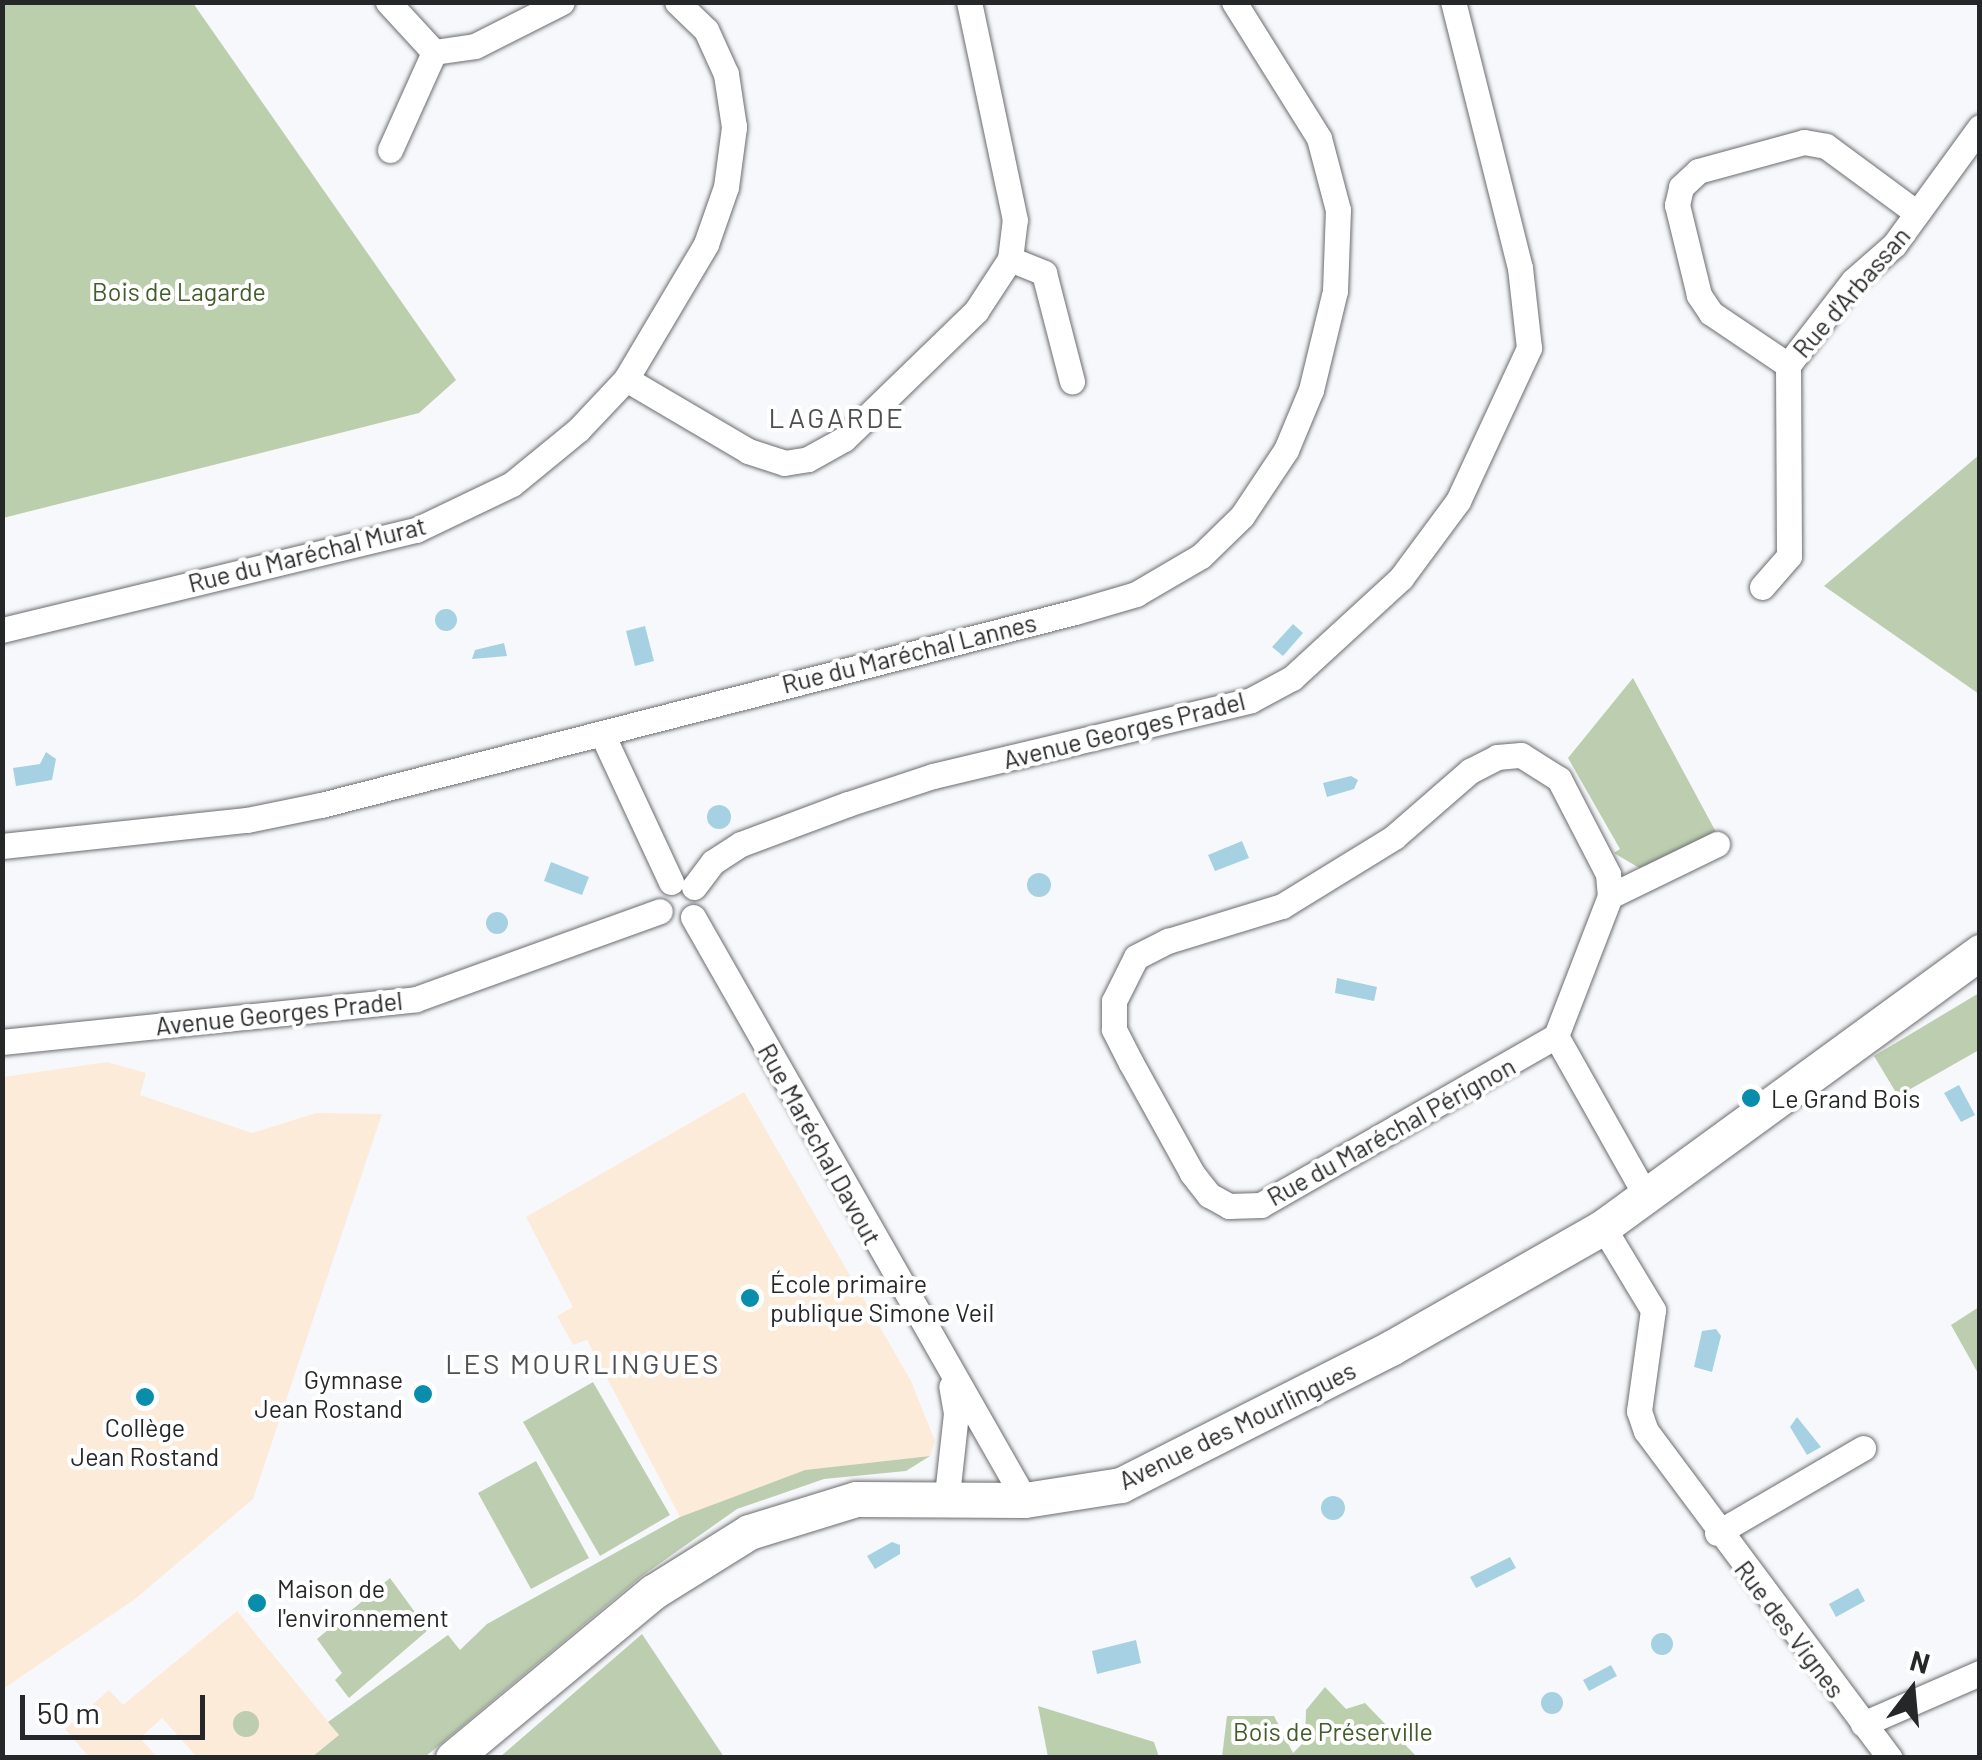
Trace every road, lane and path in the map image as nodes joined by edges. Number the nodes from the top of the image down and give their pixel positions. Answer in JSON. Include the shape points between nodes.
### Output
{"nodes":[{"id":1,"x":388,"y":2,"type":"edge"},
{"id":2,"x":562,"y":2,"type":"edge"},
{"id":3,"x":678,"y":2,"type":"edge"},
{"id":4,"x":969,"y":2,"type":"edge"},
{"id":5,"x":1234,"y":2,"type":"edge"},
{"id":6,"x":1453,"y":2,"type":"edge"},
{"id":7,"x":434,"y":52,"type":"junction"},
{"id":8,"x":1980,"y":127,"type":"edge"},
{"id":9,"x":390,"y":150,"type":"dead end"},
{"id":10,"x":1918,"y":213,"type":"junction"},
{"id":11,"x":1010,"y":260,"type":"junction"},
{"id":12,"x":1788,"y":365,"type":"junction"},
{"id":13,"x":626,"y":378,"type":"junction"},
{"id":14,"x":1072,"y":381,"type":"dead end"},
{"id":15,"x":1762,"y":587,"type":"dead end"},
{"id":16,"x":2,"y":630,"type":"edge"},
{"id":17,"x":603,"y":736,"type":"junction"},
{"id":18,"x":1717,"y":844,"type":"dead end"},
{"id":19,"x":2,"y":846,"type":"edge"},
{"id":20,"x":683,"y":884,"type":"junction"},
{"id":21,"x":1610,"y":896,"type":"junction"},
{"id":22,"x":660,"y":911,"type":"junction"},
{"id":23,"x":693,"y":918,"type":"junction"},
{"id":24,"x":1980,"y":952,"type":"edge"},
{"id":25,"x":1556,"y":1036,"type":"junction"},
{"id":26,"x":2,"y":1042,"type":"edge"},
{"id":27,"x":1646,"y":1196,"type":"junction"},
{"id":28,"x":1603,"y":1227,"type":"junction"},
{"id":29,"x":948,"y":1371,"type":"junction"},
{"id":30,"x":1863,"y":1448,"type":"dead end"},
{"id":31,"x":947,"y":1496,"type":"junction"},
{"id":32,"x":1025,"y":1500,"type":"junction"},
{"id":33,"x":1716,"y":1533,"type":"junction"},
{"id":34,"x":1980,"y":1673,"type":"edge"},
{"id":35,"x":1863,"y":1724,"type":"junction"},
{"id":36,"x":454,"y":1758,"type":"edge"},
{"id":37,"x":1890,"y":1758,"type":"edge"}],
"edges":[{"from":1,"to":7,"type":"street"},
{"from":2,"to":7,"type":"street","via":[[475,46]]},
{"from":3,"to":13,"type":"street","name":"Rue du Maréchal Murat","via":[[706,30],[726,74],[734,126],[726,187],[706,244]]},
{"from":4,"to":11,"type":"street","via":[[1012,200]]},
{"from":5,"to":17,"type":"street","name":"Rue du Maréchal Lannes","via":[[1320,138],[1338,210],[1335,291],[1311,390],[1277,466],[1242,516],[1201,556],[1136,594]]},
{"from":6,"to":20,"type":"street","name":"Avenue Georges Pradel","via":[[1520,268],[1529,348],[1458,501],[1401,578],[1292,678],[1250,700],[933,776],[741,844]]},
{"from":7,"to":9,"type":"street","via":[[413,111]]},
{"from":8,"to":10,"type":"street","name":"Rue d'Arbassan"},
{"from":10,"to":12,"type":"street","name":"Rue d'Arbassan"},
{"from":10,"to":12,"type":"street","via":[[1826,146],[1804,142],[1698,171],[1681,187],[1677,205],[1699,295],[1712,313]]},
{"from":11,"to":13,"type":"street","via":[[976,310],[844,439],[808,459],[784,463],[748,451]]},
{"from":11,"to":14,"type":"street","via":[[1044,273]]},
{"from":12,"to":15,"type":"street","name":"Rue d'Arbassan","via":[[1788,556]]},
{"from":13,"to":16,"type":"street","name":"Rue du Maréchal Murat","via":[[534,468],[451,516]]},
{"from":17,"to":19,"type":"street","name":"Rue du Maréchal Lannes","via":[[246,820]]},
{"from":17,"to":20,"type":"street"},
{"from":18,"to":21,"type":"street"},
{"from":20,"to":22,"type":"street","name":"Avenue Georges Pradel","via":[[661,891]]},
{"from":20,"to":23,"type":"street","via":[[700,900]]},
{"from":21,"to":25,"type":"street"},
{"from":21,"to":25,"type":"street","name":"Rue du Maréchal Pérignon","via":[[1600,853],[1558,779],[1521,755],[1496,757],[1336,877],[1282,906],[1168,940],[1136,958],[1114,1001],[1114,1029],[1130,1063],[1192,1172],[1208,1194],[1229,1206],[1261,1205]]},
{"from":22,"to":23,"type":"street","via":[[675,922]]},
{"from":22,"to":26,"type":"street","name":"Avenue Georges Pradel","via":[[416,999]]},
{"from":23,"to":29,"type":"street","name":"Rue Maréchal Davout"},
{"from":24,"to":27,"type":"street","name":"Avenue des Mourlingues"},
{"from":25,"to":27,"type":"street"},
{"from":27,"to":28,"type":"street","name":"Avenue des Mourlingues"},
{"from":28,"to":32,"type":"street","name":"Avenue des Mourlingues","via":[[1518,1281],[1155,1470],[1081,1494]]},
{"from":28,"to":33,"type":"street","name":"Rue des Vignes","via":[[1653,1310],[1639,1411],[1646,1431]]},
{"from":29,"to":31,"type":"street","name":"Rue Maréchal Davout","via":[[956,1414]]},
{"from":29,"to":32,"type":"street","name":"Rue Maréchal Davout"},
{"from":30,"to":33,"type":"street","name":"Rue des Vignes"},
{"from":31,"to":32,"type":"street","name":"Avenue des Mourlingues"},
{"from":31,"to":36,"type":"street","name":"Avenue des Mourlingues","via":[[825,1506],[723,1545],[653,1592]]},
{"from":33,"to":35,"type":"street","name":"Rue des Vignes"},
{"from":34,"to":35,"type":"street"},
{"from":35,"to":37,"type":"street","name":"Rue des Vignes"}]}
